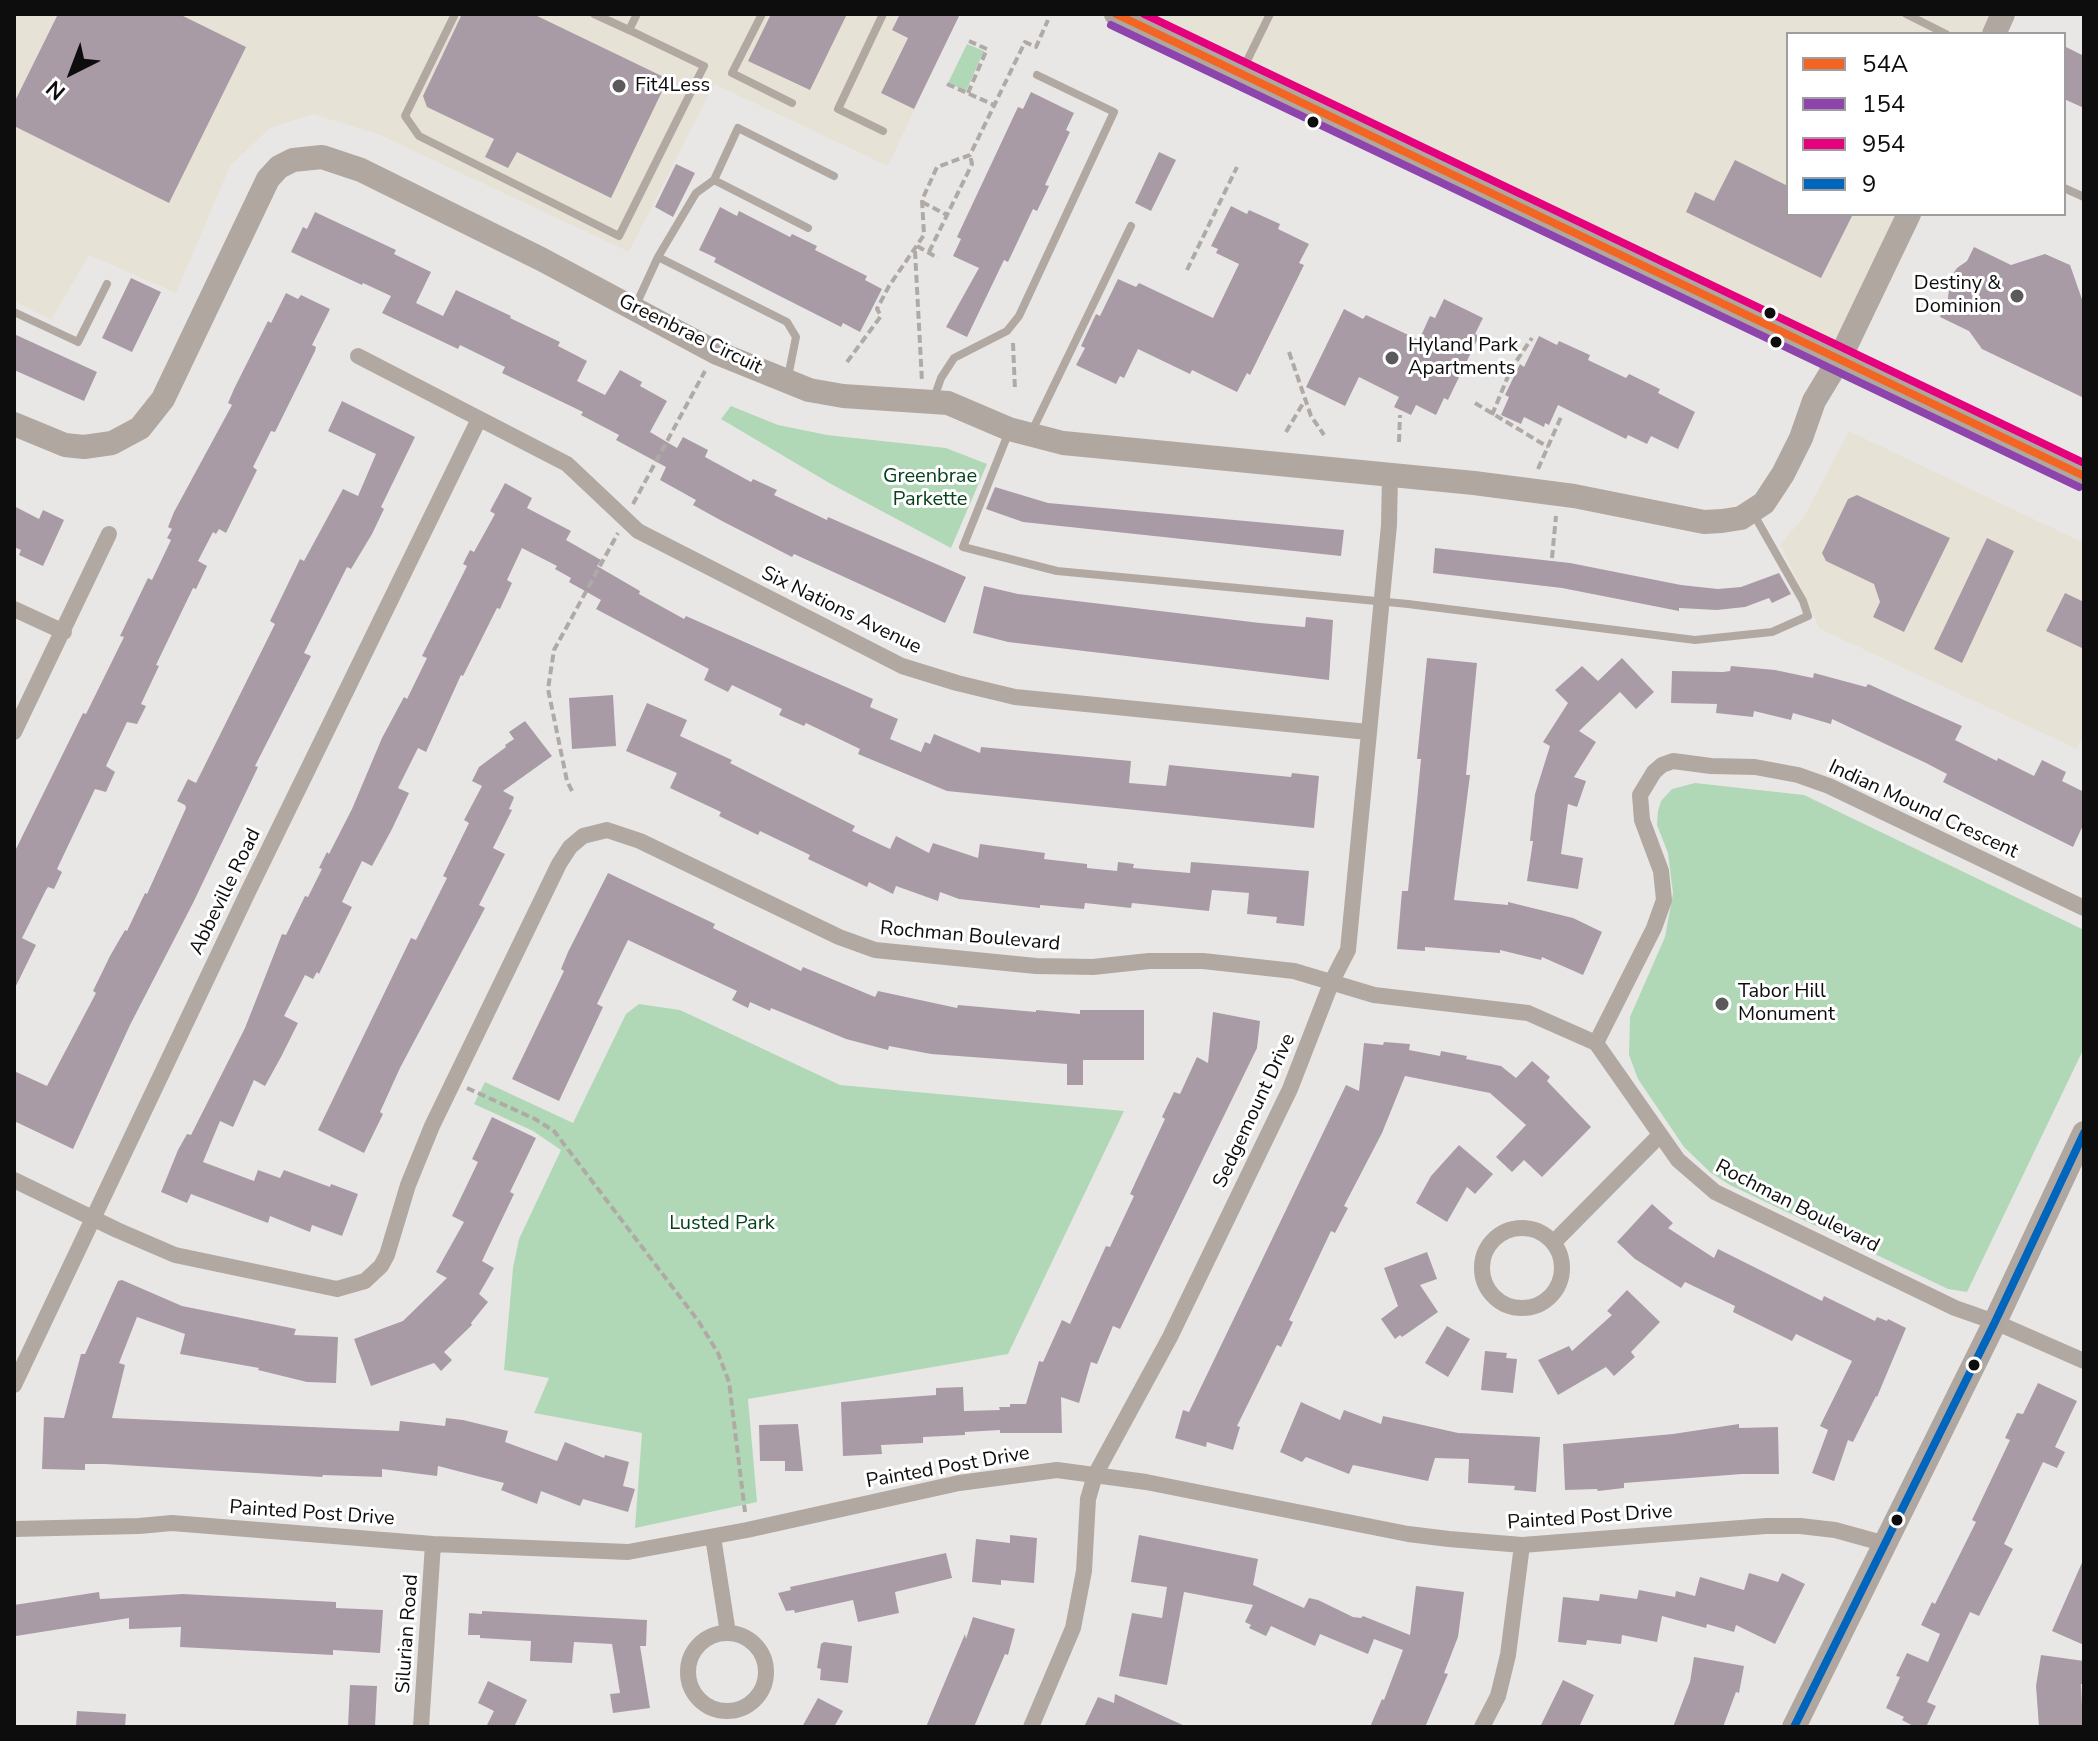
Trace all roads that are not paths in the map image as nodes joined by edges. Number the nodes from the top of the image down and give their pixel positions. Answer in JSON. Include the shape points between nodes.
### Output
{"nodes":[{"id":1,"x":455,"y":14,"type":"edge"},
{"id":2,"x":594,"y":14,"type":"edge"},
{"id":3,"x":637,"y":14,"type":"edge"},
{"id":4,"x":762,"y":14,"type":"edge"},
{"id":5,"x":883,"y":14,"type":"edge"},
{"id":6,"x":1116,"y":14,"type":"edge"},
{"id":7,"x":1270,"y":14,"type":"edge"},
{"id":8,"x":1906,"y":14,"type":"edge"},
{"id":9,"x":629,"y":30,"type":"junction"},
{"id":10,"x":1942,"y":32,"type":"edge"},
{"id":11,"x":1242,"y":72,"type":"junction"},
{"id":12,"x":1037,"y":75,"type":"dead end"},
{"id":13,"x":792,"y":103,"type":"dead end"},
{"id":14,"x":883,"y":131,"type":"dead end"},
{"id":15,"x":834,"y":176,"type":"dead end"},
{"id":16,"x":714,"y":180,"type":"junction"},
{"id":17,"x":1908,"y":216,"type":"edge"},
{"id":18,"x":1131,"y":226,"type":"dead end"},
{"id":19,"x":808,"y":228,"type":"dead end"},
{"id":20,"x":658,"y":257,"type":"junction"},
{"id":21,"x":107,"y":284,"type":"dead end"},
{"id":22,"x":635,"y":308,"type":"junction"},
{"id":23,"x":14,"y":312,"type":"edge"},
{"id":24,"x":358,"y":356,"type":"dead end"},
{"id":25,"x":1840,"y":358,"type":"junction"},
{"id":26,"x":787,"y":382,"type":"junction"},
{"id":27,"x":927,"y":400,"type":"junction"},
{"id":28,"x":479,"y":419,"type":"junction"},
{"id":29,"x":14,"y":424,"type":"edge"},
{"id":30,"x":1020,"y":432,"type":"junction"},
{"id":31,"x":1390,"y":476,"type":"junction"},
{"id":32,"x":2084,"y":476,"type":"edge"},
{"id":33,"x":1752,"y":512,"type":"junction"},
{"id":34,"x":109,"y":534,"type":"dead end"},
{"id":35,"x":1381,"y":603,"type":"junction"},
{"id":36,"x":14,"y":609,"type":"edge"},
{"id":37,"x":64,"y":632,"type":"junction"},
{"id":38,"x":14,"y":732,"type":"edge"},
{"id":39,"x":1368,"y":732,"type":"junction"},
{"id":40,"x":2084,"y":908,"type":"edge"},
{"id":41,"x":1332,"y":981,"type":"junction"},
{"id":42,"x":1596,"y":1043,"type":"junction"},
{"id":43,"x":2084,"y":1133,"type":"edge"},
{"id":44,"x":1659,"y":1136,"type":"junction"},
{"id":45,"x":14,"y":1180,"type":"edge"},
{"id":46,"x":93,"y":1219,"type":"junction"},
{"id":47,"x":1554,"y":1242,"type":"junction"},
{"id":48,"x":1995,"y":1322,"type":"junction"},
{"id":49,"x":2084,"y":1361,"type":"edge"},
{"id":50,"x":14,"y":1385,"type":"edge"},
{"id":51,"x":1095,"y":1475,"type":"junction"},
{"id":52,"x":14,"y":1529,"type":"edge"},
{"id":53,"x":713,"y":1537,"type":"junction"},
{"id":54,"x":433,"y":1544,"type":"junction"},
{"id":55,"x":1886,"y":1544,"type":"junction"},
{"id":56,"x":1522,"y":1545,"type":"junction"},
{"id":57,"x":728,"y":1633,"type":"junction"},
{"id":58,"x":421,"y":1727,"type":"edge"},
{"id":59,"x":1031,"y":1727,"type":"edge"},
{"id":60,"x":1482,"y":1727,"type":"edge"},
{"id":61,"x":1794,"y":1727,"type":"edge"}],
"edges":[{"from":1,"to":9,"type":"lane","via":[[405,116],[419,136],[619,236],[704,66]]},
{"from":2,"to":9,"type":"lane"},
{"from":3,"to":9,"type":"lane"},
{"from":4,"to":13,"type":"lane","via":[[732,73]]},
{"from":5,"to":14,"type":"lane","via":[[838,109]]},
{"from":6,"to":11,"type":"street"},
{"from":7,"to":11,"type":"lane"},
{"from":8,"to":10,"type":"lane"},
{"from":11,"to":25,"type":"street"},
{"from":12,"to":27,"type":"lane","via":[[1114,112],[1019,316],[1007,331],[954,358]]},
{"from":15,"to":16,"type":"lane","via":[[738,128]]},
{"from":16,"to":19,"type":"lane"},
{"from":16,"to":20,"type":"lane","via":[[696,193]]},
{"from":17,"to":25,"type":"street"},
{"from":18,"to":30,"type":"lane"},
{"from":20,"to":22,"type":"lane"},
{"from":20,"to":26,"type":"lane","via":[[787,322],[796,337]]},
{"from":21,"to":23,"type":"lane","via":[[78,342]]},
{"from":22,"to":26,"type":"street","name":"Greenbrae Circuit","via":[[715,352]]},
{"from":22,"to":29,"type":"street","name":"Greenbrae Circuit","via":[[361,170],[307,157],[279,167],[268,179],[163,399],[140,428],[112,443],[84,447],[65,445]]},
{"from":24,"to":28,"type":"street","name":"Six Nations Avenue"},
{"from":25,"to":32,"type":"street"},
{"from":25,"to":33,"type":"street","via":[[1814,401],[1783,474]]},
{"from":26,"to":27,"type":"street","name":"Greenbrae Circuit","via":[[838,395]]},
{"from":27,"to":30,"type":"street","name":"Greenbrae Circuit","via":[[966,409]]},
{"from":28,"to":39,"type":"street","name":"Six Nations Avenue","via":[[567,464],[638,531],[902,666],[994,693],[1042,700]]},
{"from":28,"to":46,"type":"street","name":"Abbeville Road"},
{"from":30,"to":31,"type":"street","name":"Greenbrae Circuit","via":[[1063,443]]},
{"from":30,"to":35,"type":"lane","via":[[963,547],[1057,571]]},
{"from":31,"to":33,"type":"street","name":"Greenbrae Circuit","via":[[1558,494],[1704,522]]},
{"from":31,"to":35,"type":"street","name":"Sedgemount Drive"},
{"from":33,"to":35,"type":"lane","via":[[1808,616],[1772,632],[1695,640]]},
{"from":34,"to":37,"type":"street"},
{"from":35,"to":39,"type":"street","name":"Sedgemount Drive"},
{"from":36,"to":37,"type":"street"},
{"from":37,"to":38,"type":"street"},
{"from":39,"to":41,"type":"street","name":"Sedgemount Drive","via":[[1348,950]]},
{"from":40,"to":42,"type":"street","name":"Indian Mound Crescent","via":[[1829,786],[1755,767],[1673,761],[1654,772],[1640,795],[1664,900]]},
{"from":41,"to":42,"type":"street","name":"Rochman Boulevard","via":[[1374,995],[1525,1012]]},
{"from":41,"to":46,"type":"street","name":"Rochman Boulevard","via":[[1294,971],[1203,961],[1036,966],[875,950],[631,837],[598,831],[576,841],[559,864],[453,1082],[408,1185],[381,1266],[365,1281],[337,1289],[194,1261]]},
{"from":41,"to":51,"type":"street","name":"Sedgemount Drive","via":[[1283,1103],[1170,1337]]},
{"from":42,"to":44,"type":"street","name":"Rochman Boulevard"},
{"from":43,"to":48,"type":"street"},
{"from":44,"to":47,"type":"street"},
{"from":44,"to":48,"type":"street","name":"Rochman Boulevard","via":[[1715,1192],[1955,1308]]},
{"from":45,"to":46,"type":"street","name":"Rochman Boulevard"},
{"from":46,"to":50,"type":"street","name":"Abbeville Road"},
{"from":47,"to":47,"type":"street","via":[[1538,1230],[1518,1227],[1500,1233],[1486,1247],[1480,1266],[1485,1286],[1497,1301],[1515,1309],[1535,1307],[1551,1296],[1561,1279],[1562,1260]]},
{"from":48,"to":49,"type":"street","name":"Rochman Boulevard"},
{"from":48,"to":55,"type":"street"},
{"from":51,"to":53,"type":"street","name":"Painted Post Drive","via":[[1057,1470],[1006,1475]]},
{"from":51,"to":56,"type":"street","name":"Painted Post Drive","via":[[1408,1534]]},
{"from":51,"to":59,"type":"street","name":"Sedgemount Drive","via":[[1073,1628]]},
{"from":52,"to":54,"type":"street","name":"Painted Post Drive","via":[[172,1523]]},
{"from":53,"to":54,"type":"street","name":"Painted Post Drive","via":[[628,1552]]},
{"from":53,"to":57,"type":"street"},
{"from":54,"to":58,"type":"street","name":"Silurian Road"},
{"from":55,"to":56,"type":"street","name":"Painted Post Drive","via":[[1835,1530],[1766,1526]]},
{"from":55,"to":61,"type":"street"},
{"from":56,"to":60,"type":"street","via":[[1508,1655],[1498,1696]]},
{"from":57,"to":57,"type":"street","via":[[712,1635],[696,1647],[687,1670],[692,1691],[709,1707],[732,1711],[748,1706],[761,1693],[767,1669],[760,1649]]}]}
